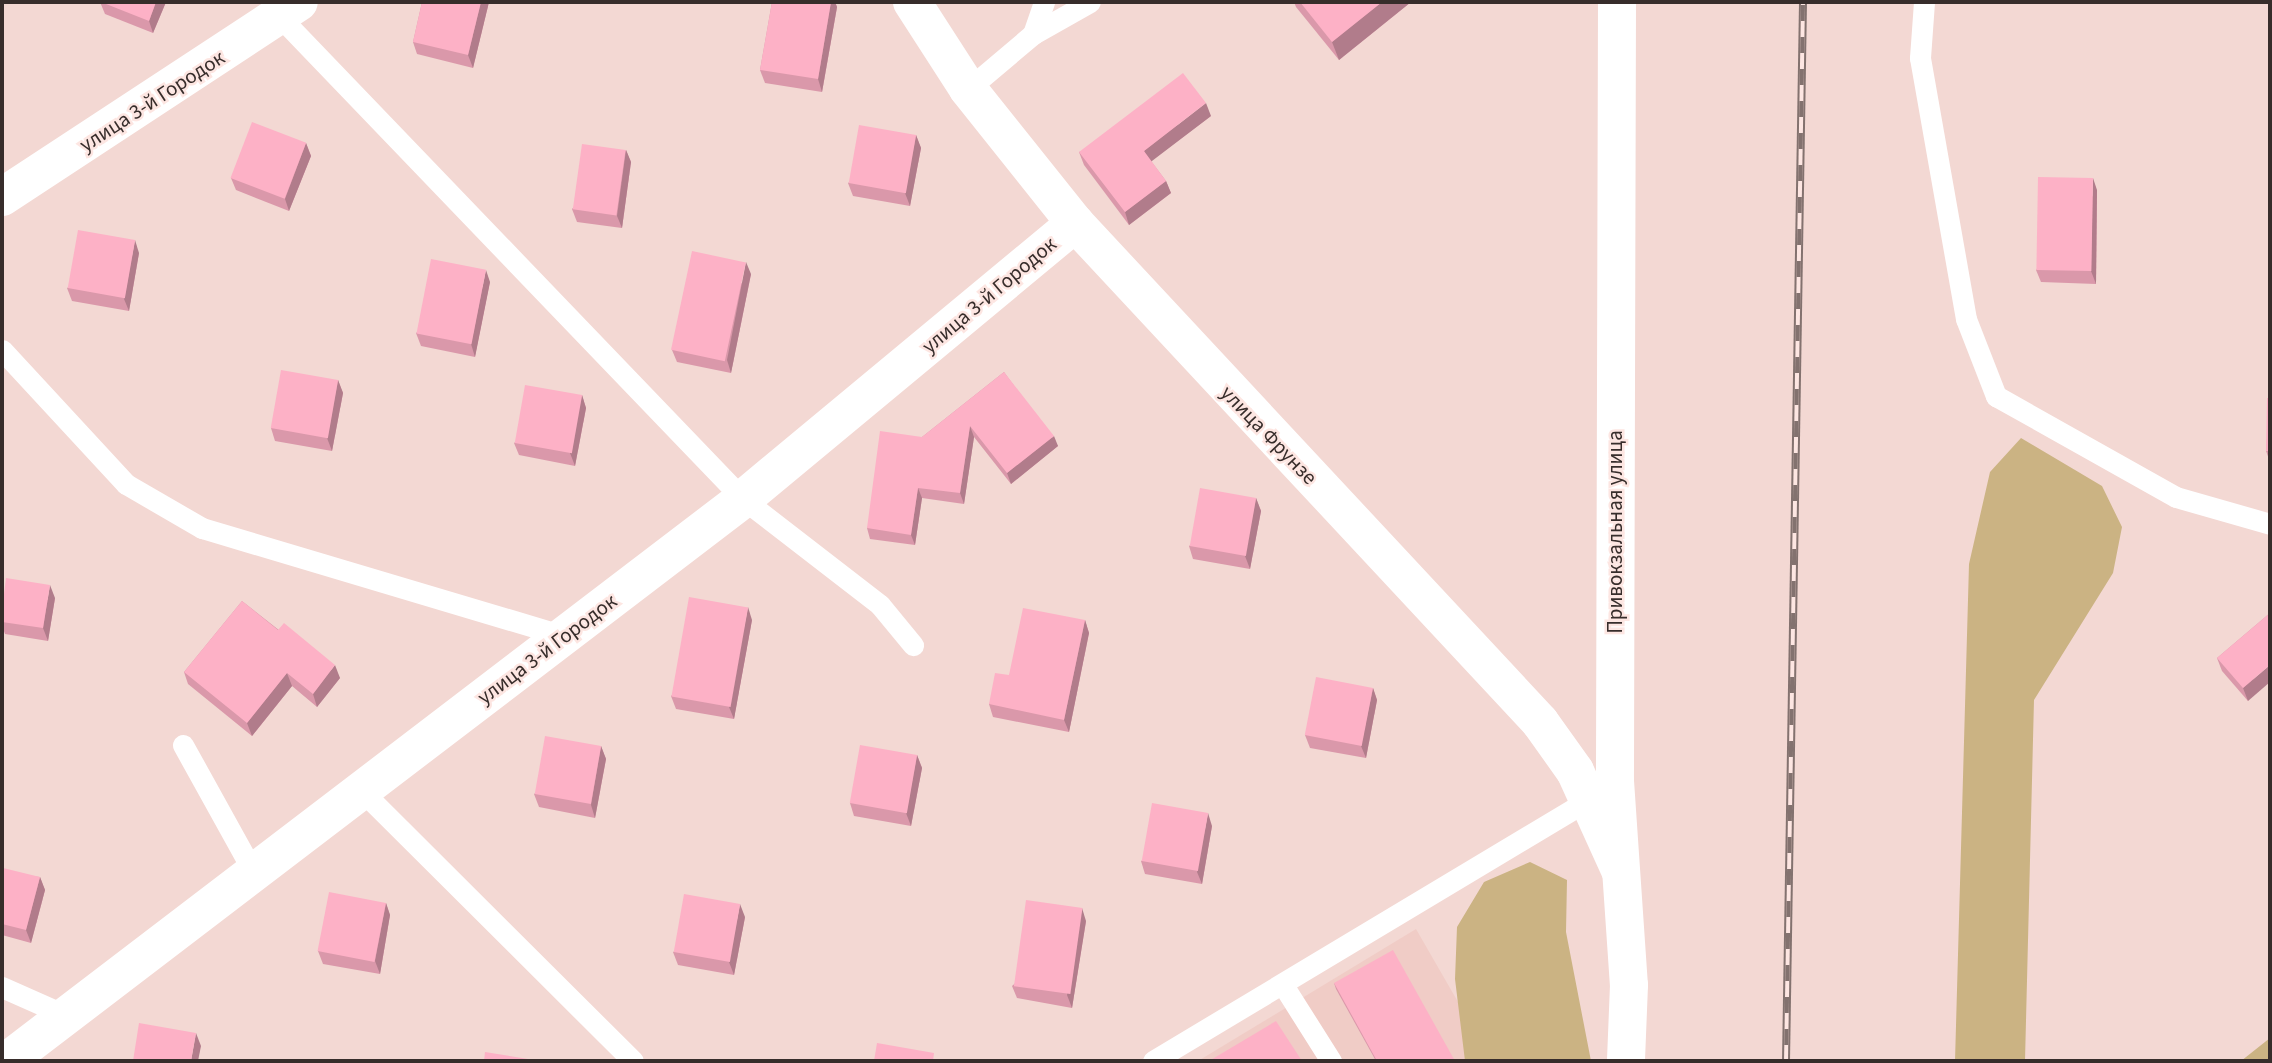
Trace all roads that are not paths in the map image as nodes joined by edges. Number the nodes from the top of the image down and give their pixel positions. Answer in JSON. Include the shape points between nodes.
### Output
{"nodes":[{"id":1,"x":912,"y":2,"type":"edge"},
{"id":2,"x":1044,"y":2,"type":"edge"},
{"id":3,"x":1090,"y":2,"type":"edge"},
{"id":4,"x":1617,"y":2,"type":"edge"},
{"id":5,"x":1924,"y":2,"type":"edge"},
{"id":6,"x":290,"y":10,"type":"edge"},
{"id":7,"x":1033,"y":34,"type":"junction"},
{"id":8,"x":968,"y":89,"type":"junction"},
{"id":9,"x":2,"y":197,"type":"edge"},
{"id":10,"x":1075,"y":223,"type":"junction"},
{"id":11,"x":2,"y":350,"type":"edge"},
{"id":12,"x":743,"y":499,"type":"junction"},
{"id":13,"x":2270,"y":524,"type":"edge"},
{"id":14,"x":565,"y":636,"type":"junction"},
{"id":15,"x":913,"y":645,"type":"dead end"},
{"id":16,"x":183,"y":745,"type":"dead end"},
{"id":17,"x":361,"y":790,"type":"junction"},
{"id":18,"x":1601,"y":790,"type":"junction"},
{"id":19,"x":254,"y":873,"type":"junction"},
{"id":20,"x":1283,"y":985,"type":"junction"},
{"id":21,"x":2,"y":987,"type":"edge"},
{"id":22,"x":67,"y":1016,"type":"junction"},
{"id":23,"x":7,"y":1061,"type":"edge"},
{"id":24,"x":633,"y":1061,"type":"edge"},
{"id":25,"x":1153,"y":1061,"type":"edge"},
{"id":26,"x":1331,"y":1061,"type":"edge"},
{"id":27,"x":1626,"y":1061,"type":"edge"}],
"edges":[{"from":1,"to":8,"type":"street","name":"улица Фрунзе"},
{"from":2,"to":7,"type":"lane"},
{"from":3,"to":7,"type":"lane"},
{"from":4,"to":18,"type":"street","name":"Привокзальная улица"},
{"from":5,"to":13,"type":"lane","via":[[1920,58],[1966,319],[1996,396],[2176,497]]},
{"from":6,"to":9,"type":"street","name":"улица 3-й Городок"},
{"from":6,"to":12,"type":"lane"},
{"from":7,"to":8,"type":"lane"},
{"from":8,"to":10,"type":"street","name":"улица Фрунзе"},
{"from":10,"to":12,"type":"street","name":"улица 3-й Городок"},
{"from":10,"to":18,"type":"street","name":"улица Фрунзе","via":[[1168,329],[1502,676],[1575,771]]},
{"from":11,"to":14,"type":"lane","via":[[126,484],[202,528]]},
{"from":12,"to":14,"type":"street","name":"улица 3-й Городок"},
{"from":12,"to":15,"type":"lane","via":[[880,605]]},
{"from":14,"to":17,"type":"street","name":"улица 3-й Городок"},
{"from":16,"to":19,"type":"lane"},
{"from":17,"to":19,"type":"street","name":"улица 3-й Городок"},
{"from":17,"to":24,"type":"lane"},
{"from":18,"to":20,"type":"lane"},
{"from":18,"to":27,"type":"street","name":"Привокзальная улица","via":[[1620,870],[1629,985]]},
{"from":19,"to":22,"type":"street","name":"улица 3-й Городок"},
{"from":20,"to":25,"type":"lane"},
{"from":20,"to":26,"type":"lane"},
{"from":21,"to":22,"type":"lane"},
{"from":22,"to":23,"type":"street","name":"улица 3-й Городок"}]}
